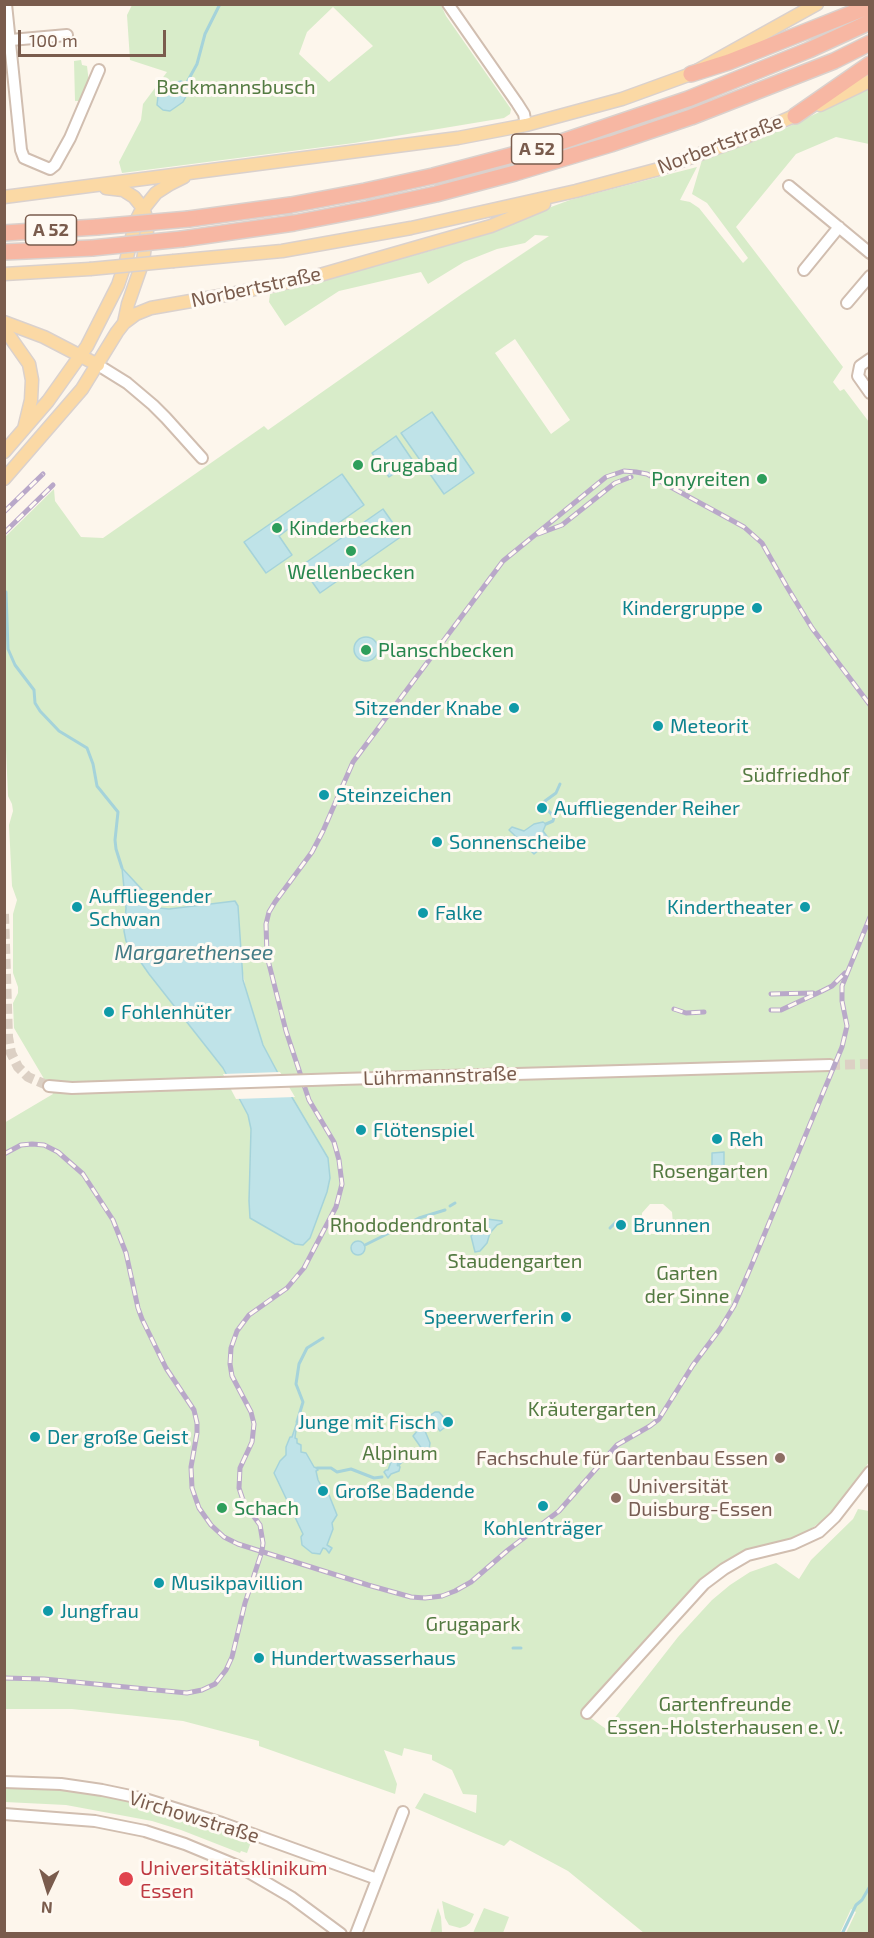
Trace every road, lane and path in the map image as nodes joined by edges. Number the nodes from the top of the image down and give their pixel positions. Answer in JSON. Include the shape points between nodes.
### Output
{"nodes":[{"id":1,"x":6,"y":4,"type":"edge"},
{"id":2,"x":448,"y":4,"type":"edge"},
{"id":3,"x":817,"y":4,"type":"edge"},
{"id":4,"x":870,"y":6,"type":"edge"},
{"id":5,"x":870,"y":22,"type":"edge"},
{"id":6,"x":67,"y":35,"type":"dead end"},
{"id":7,"x":11,"y":40,"type":"junction"},
{"id":8,"x":870,"y":43,"type":"edge"},
{"id":9,"x":870,"y":63,"type":"edge"},
{"id":10,"x":99,"y":70,"type":"dead end"},
{"id":11,"x":691,"y":74,"type":"junction"},
{"id":12,"x":870,"y":81,"type":"edge"},
{"id":13,"x":795,"y":116,"type":"junction"},
{"id":14,"x":526,"y":125,"type":"junction"},
{"id":15,"x":200,"y":172,"type":"junction"},
{"id":16,"x":94,"y":186,"type":"junction"},
{"id":17,"x":789,"y":186,"type":"dead end"},
{"id":18,"x":576,"y":191,"type":"junction"},
{"id":19,"x":4,"y":197,"type":"edge"},
{"id":20,"x":144,"y":208,"type":"junction"},
{"id":21,"x":839,"y":227,"type":"junction"},
{"id":22,"x":4,"y":233,"type":"edge"},
{"id":23,"x":4,"y":252,"type":"edge"},
{"id":24,"x":870,"y":253,"type":"edge"},
{"id":25,"x":804,"y":270,"type":"dead end"},
{"id":26,"x":4,"y":274,"type":"edge"},
{"id":27,"x":870,"y":276,"type":"edge"},
{"id":28,"x":848,"y":303,"type":"dead end"},
{"id":29,"x":4,"y":322,"type":"edge"},
{"id":30,"x":124,"y":323,"type":"junction"},
{"id":31,"x":4,"y":333,"type":"edge"},
{"id":32,"x":80,"y":356,"type":"junction"},
{"id":33,"x":870,"y":359,"type":"edge"},
{"id":34,"x":98,"y":365,"type":"junction"},
{"id":35,"x":870,"y":393,"type":"edge"},
{"id":36,"x":24,"y":430,"type":"junction"},
{"id":37,"x":4,"y":452,"type":"edge"},
{"id":38,"x":202,"y":458,"type":"dead end"},
{"id":39,"x":4,"y":478,"type":"edge"},
{"id":40,"x":830,"y":1065,"type":"tunnel mouth"},
{"id":41,"x":49,"y":1086,"type":"tunnel mouth"},
{"id":42,"x":870,"y":1472,"type":"edge"},
{"id":43,"x":587,"y":1713,"type":"dead end"},
{"id":44,"x":4,"y":1782,"type":"edge"},
{"id":45,"x":403,"y":1812,"type":"dead end"},
{"id":46,"x":4,"y":1814,"type":"edge"},
{"id":47,"x":377,"y":1879,"type":"junction"},
{"id":48,"x":341,"y":1934,"type":"edge"},
{"id":49,"x":356,"y":1934,"type":"edge"}],
"edges":[{"from":1,"to":7,"type":"street"},
{"from":2,"to":14,"type":"street","via":[[517,103]]},
{"from":3,"to":11,"type":"main road"},
{"from":4,"to":11,"type":"highway"},
{"from":5,"to":22,"type":"highway","number":"A 52","bridge":true,"via":[[688,99],[549,146],[433,176],[281,206],[189,219]]},
{"from":6,"to":7,"type":"street"},
{"from":7,"to":10,"type":"street","via":[[21,150],[24,158],[50,169],[64,153]]},
{"from":8,"to":23,"type":"highway","number":"A 52","bridge":true,"via":[[691,117],[436,194],[294,223],[182,239]]},
{"from":9,"to":13,"type":"highway"},
{"from":11,"to":14,"type":"main road","via":[[613,102]]},
{"from":12,"to":13,"type":"main road","name":"Norbertstraße"},
{"from":13,"to":18,"type":"main road","name":"Norbertstraße","via":[[659,169]]},
{"from":14,"to":15,"type":"main road","via":[[458,138]]},
{"from":15,"to":16,"type":"main road"},
{"from":15,"to":20,"type":"main road","via":[[170,184]]},
{"from":16,"to":19,"type":"main road"},
{"from":16,"to":20,"type":"main road","via":[[123,190]]},
{"from":17,"to":21,"type":"street"},
{"from":18,"to":26,"type":"main road","name":"Norbertstraße","bridge":true,"via":[[399,231],[282,251]]},
{"from":18,"to":30,"type":"main road","name":"Norbertstraße","via":[[491,226],[313,277],[152,308]]},
{"from":20,"to":30,"type":"main road","via":[[148,223],[145,251]]},
{"from":20,"to":32,"type":"main road","via":[[135,221],[118,285]]},
{"from":21,"to":24,"type":"street"},
{"from":21,"to":25,"type":"street"},
{"from":27,"to":28,"type":"street"},
{"from":29,"to":32,"type":"main road"},
{"from":30,"to":34,"type":"main road","name":"Norbertstraße"},
{"from":31,"to":36,"type":"main road","via":[[29,364],[31,400]]},
{"from":32,"to":34,"type":"main road"},
{"from":32,"to":36,"type":"main road"},
{"from":33,"to":35,"type":"street","via":[[860,366],[858,376]]},
{"from":34,"to":38,"type":"street","via":[[153,405]]},
{"from":34,"to":39,"type":"main road","name":"Norbertstraße"},
{"from":36,"to":37,"type":"main road"},
{"from":40,"to":41,"type":"street","name":"Lührmannstraße","bridge":true},
{"from":42,"to":43,"type":"street","via":[[819,1532],[793,1544],[748,1555],[704,1584]]},
{"from":44,"to":47,"type":"street","name":"Virchowstraße","via":[[61,1784],[145,1799]]},
{"from":45,"to":47,"type":"street"},
{"from":46,"to":48,"type":"street","name":"Virchowstraße","via":[[95,1821],[185,1844],[267,1882]]},
{"from":47,"to":49,"type":"street"}]}
